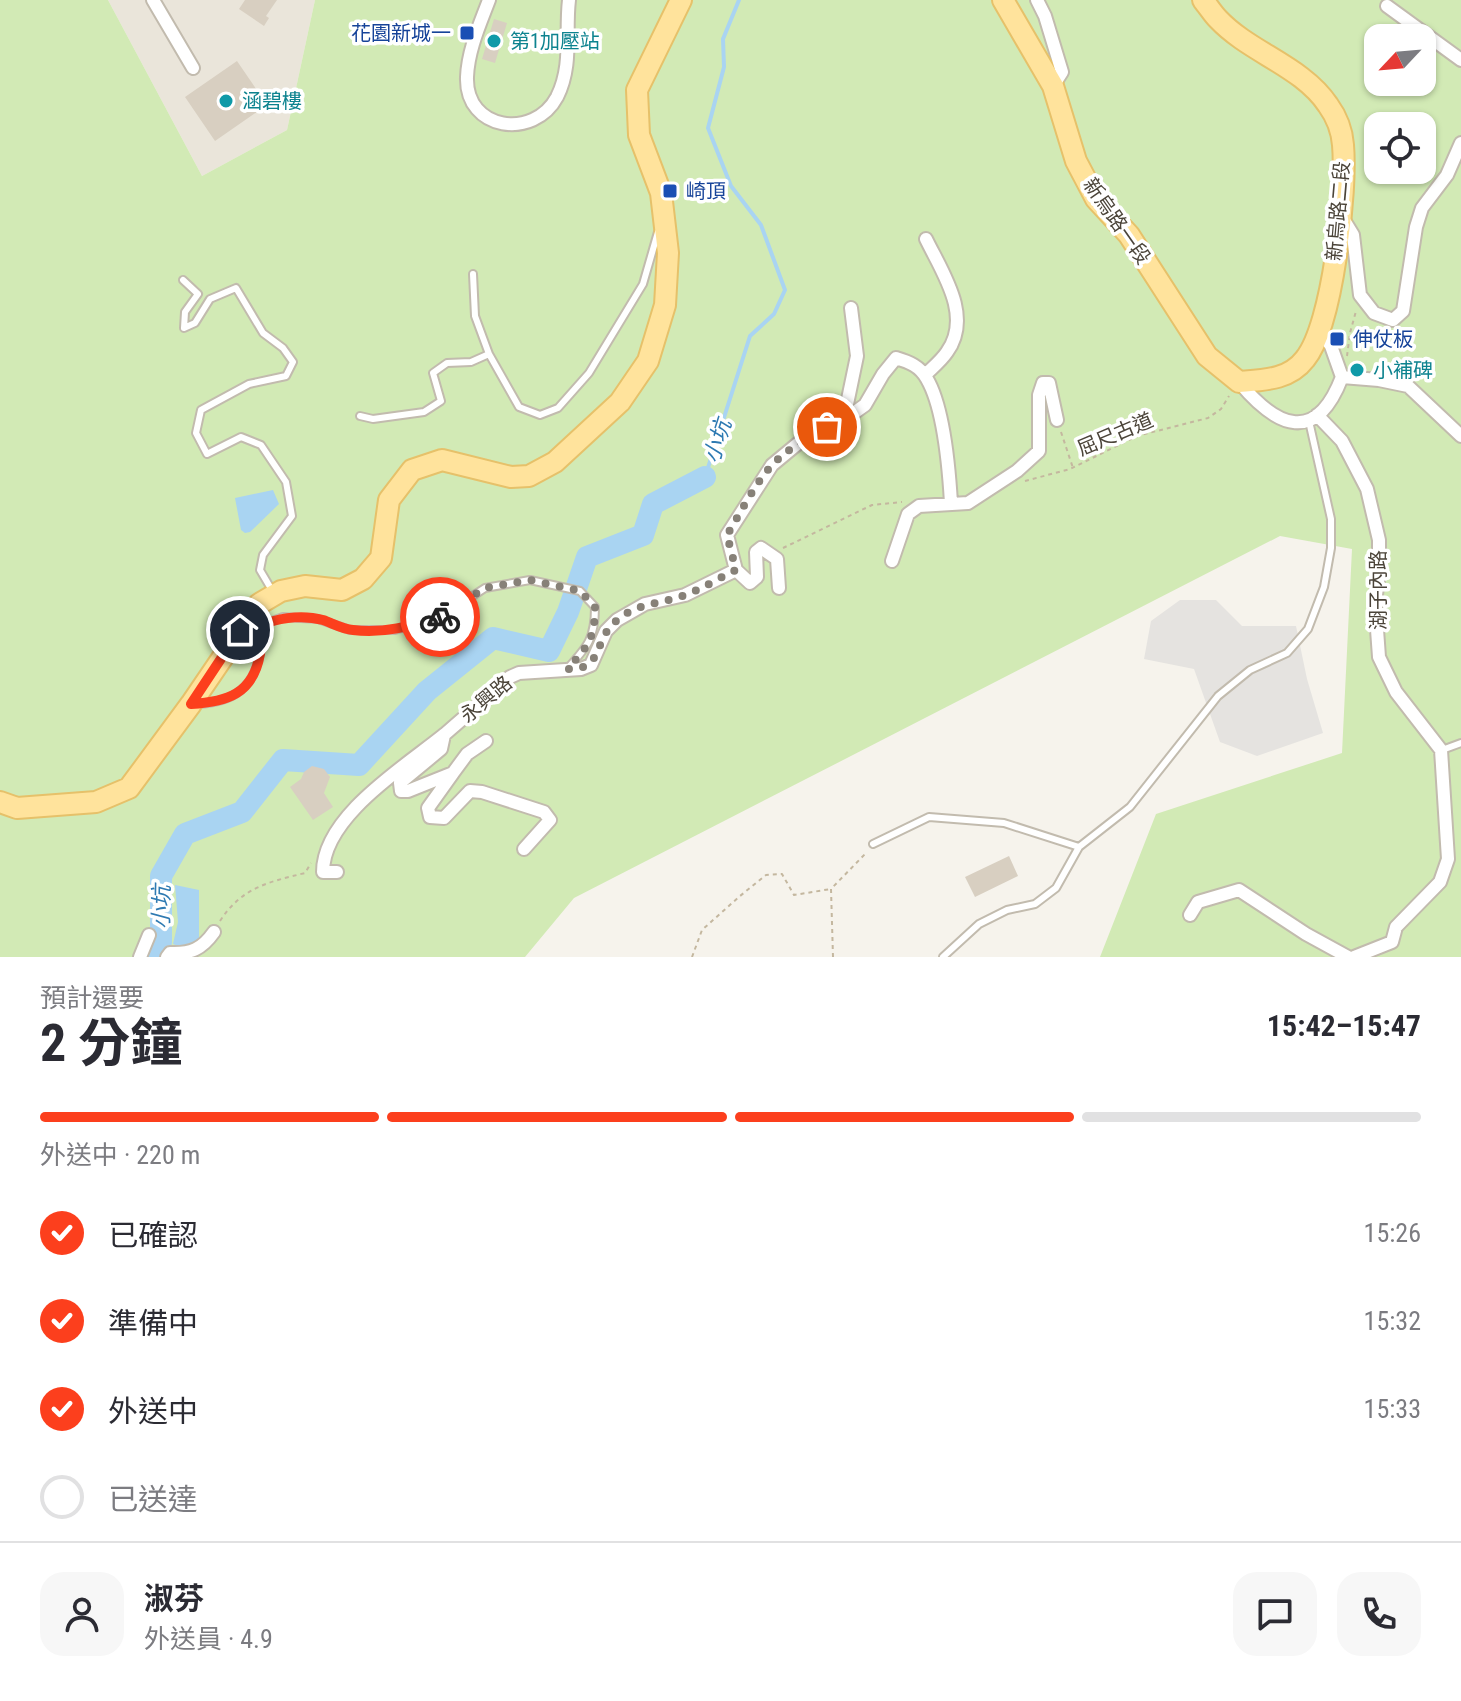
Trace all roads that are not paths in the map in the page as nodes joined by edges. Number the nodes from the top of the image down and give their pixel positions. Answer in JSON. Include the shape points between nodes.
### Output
{"nodes":[{"id":1,"x":153,"y":0,"type":"edge"},
{"id":2,"x":489,"y":0,"type":"edge"},
{"id":3,"x":569,"y":0,"type":"edge"},
{"id":4,"x":681,"y":0,"type":"edge"},
{"id":5,"x":1003,"y":0,"type":"edge"},
{"id":6,"x":1037,"y":0,"type":"edge"},
{"id":7,"x":1203,"y":0,"type":"edge"},
{"id":8,"x":1387,"y":6,"type":"dead end"},
{"id":9,"x":1461,"y":60,"type":"edge"},
{"id":10,"x":193,"y":68,"type":"dead end"},
{"id":11,"x":1053,"y":86,"type":"junction"},
{"id":12,"x":1461,"y":143,"type":"edge"},
{"id":13,"x":1340,"y":214,"type":"junction"},
{"id":14,"x":664,"y":218,"type":"junction"},
{"id":15,"x":926,"y":239,"type":"dead end"},
{"id":16,"x":473,"y":274,"type":"dead end"},
{"id":17,"x":183,"y":280,"type":"dead end"},
{"id":18,"x":851,"y":308,"type":"dead end"},
{"id":19,"x":1320,"y":331,"type":"junction"},
{"id":20,"x":489,"y":354,"type":"junction"},
{"id":21,"x":925,"y":375,"type":"junction"},
{"id":22,"x":1342,"y":377,"type":"junction"},
{"id":23,"x":1239,"y":382,"type":"junction"},
{"id":24,"x":360,"y":416,"type":"dead end"},
{"id":25,"x":1313,"y":418,"type":"junction"},
{"id":26,"x":1057,"y":420,"type":"road end"},
{"id":27,"x":827,"y":427,"type":"junction"},
{"id":28,"x":1461,"y":436,"type":"edge"},
{"id":29,"x":951,"y":503,"type":"junction"},
{"id":30,"x":892,"y":561,"type":"dead end"},
{"id":31,"x":736,"y":570,"type":"junction"},
{"id":32,"x":779,"y":588,"type":"dead end"},
{"id":33,"x":275,"y":595,"type":"junction"},
{"id":34,"x":567,"y":669,"type":"junction"},
{"id":35,"x":191,"y":704,"type":"junction"},
{"id":36,"x":444,"y":735,"type":"junction"},
{"id":37,"x":486,"y":741,"type":"dead end"},
{"id":38,"x":1461,"y":743,"type":"edge"},
{"id":39,"x":1441,"y":750,"type":"junction"},
{"id":40,"x":453,"y":773,"type":"junction"},
{"id":41,"x":0,"y":802,"type":"edge"},
{"id":42,"x":873,"y":844,"type":"road end"},
{"id":43,"x":1079,"y":847,"type":"junction"},
{"id":44,"x":524,"y":849,"type":"dead end"},
{"id":45,"x":337,"y":872,"type":"dead end"},
{"id":46,"x":1190,"y":915,"type":"dead end"},
{"id":47,"x":214,"y":932,"type":"road end"},
{"id":48,"x":149,"y":935,"type":"dead end"},
{"id":49,"x":140,"y":957,"type":"edge"},
{"id":50,"x":167,"y":957,"type":"edge"},
{"id":51,"x":943,"y":957,"type":"edge"},
{"id":52,"x":1351,"y":957,"type":"edge"}],
"edges":[{"from":1,"to":10,"type":"street"},
{"from":2,"to":3,"type":"street","via":[[467,78],[473,104],[494,123],[519,124],[541,115],[556,99],[567,68]]},
{"from":4,"to":14,"type":"main road","via":[[637,90],[639,135],[661,193]]},
{"from":5,"to":11,"type":"main road","name":"新烏路一段"},
{"from":6,"to":11,"type":"street","via":[[1062,72]]},
{"from":7,"to":13,"type":"main road","name":"新烏路二段","via":[[1219,21],[1316,88],[1330,108],[1343,144]]},
{"from":8,"to":9,"type":"street"},
{"from":11,"to":23,"type":"main road","name":"新烏路一段","via":[[1076,161],[1096,199],[1129,235],[1207,356]]},
{"from":12,"to":13,"type":"street","via":[[1447,175],[1422,208],[1403,311],[1393,320],[1374,313],[1360,295],[1353,235]]},
{"from":13,"to":19,"type":"main road","name":"新烏路二段"},
{"from":14,"to":20,"type":"lane","via":[[643,284],[589,373],[558,408],[540,415],[519,407]]},
{"from":14,"to":33,"type":"main road","via":[[665,305],[648,361],[620,402],[555,462],[529,476],[511,477],[442,460],[412,470],[389,500],[381,558],[363,579],[342,590],[305,586]]},
{"from":15,"to":21,"type":"street","via":[[956,299],[957,325],[949,351]]},
{"from":16,"to":20,"type":"lane","via":[[475,316]]},
{"from":17,"to":33,"type":"lane","via":[[198,294],[185,312],[184,328],[195,323],[210,299],[236,288],[263,333],[293,362],[286,376],[249,384],[201,410],[196,433],[207,454],[241,437],[261,445],[286,482],[292,516],[263,555],[260,570]]},
{"from":18,"to":27,"type":"street","via":[[857,356],[847,404]]},
{"from":19,"to":22,"type":"street"},
{"from":19,"to":23,"type":"main road","name":"新烏路二段","via":[[1305,359],[1287,375]]},
{"from":20,"to":24,"type":"lane","via":[[471,362],[447,363],[433,373],[441,401],[424,412]]},
{"from":21,"to":27,"type":"street","via":[[896,358],[865,405]]},
{"from":21,"to":29,"type":"street","via":[[941,424]]},
{"from":22,"to":25,"type":"street","via":[[1335,396]]},
{"from":22,"to":28,"type":"street","via":[[1408,386]]},
{"from":23,"to":25,"type":"street","via":[[1255,402],[1286,422]]},
{"from":25,"to":39,"type":"street","name":"湖子內路","via":[[1342,441],[1367,489],[1379,540],[1379,657],[1396,692]]},
{"from":25,"to":43,"type":"lane","via":[[1331,548],[1308,629],[1287,653],[1250,670],[1218,696],[1130,807]]},
{"from":26,"to":29,"type":"street","via":[[1049,383],[1043,383],[1039,451],[988,492],[968,503]]},
{"from":27,"to":31,"type":"street","via":[[772,465],[742,510],[727,535]]},
{"from":29,"to":30,"type":"street","via":[[919,506],[908,514]]},
{"from":31,"to":32,"type":"street","via":[[750,583],[757,577],[756,552],[761,548],[777,559]]},
{"from":31,"to":34,"type":"street","name":"永興路","via":[[617,620],[606,631],[591,665]]},
{"from":33,"to":35,"type":"main road","via":[[259,604]]},
{"from":34,"to":35,"type":"lane","via":[[589,646],[595,607],[580,591],[530,580],[485,588],[440,617],[395,630],[350,630],[318,619],[283,617],[267,623],[260,637],[251,681],[234,697]]},
{"from":34,"to":36,"type":"street","name":"永興路","via":[[510,677]]},
{"from":35,"to":41,"type":"main road","via":[[129,788],[96,802],[17,808]]},
{"from":36,"to":40,"type":"street","via":[[441,749],[400,783],[401,791]]},
{"from":36,"to":45,"type":"street","name":"永興路","via":[[372,789],[330,840],[323,872]]},
{"from":37,"to":40,"type":"street"},
{"from":38,"to":39,"type":"lane"},
{"from":39,"to":52,"type":"street","via":[[1448,859],[1440,882],[1396,927],[1392,942]]},
{"from":40,"to":44,"type":"street","via":[[428,808],[430,817],[444,818],[470,791],[544,812],[550,820]]},
{"from":42,"to":43,"type":"lane","via":[[929,817],[1004,823]]},
{"from":43,"to":51,"type":"lane","via":[[1056,888],[1035,904],[979,924]]},
{"from":46,"to":52,"type":"street","via":[[1198,902],[1239,890]]},
{"from":47,"to":50,"type":"street","via":[[188,954]]},
{"from":48,"to":49,"type":"street"}]}
